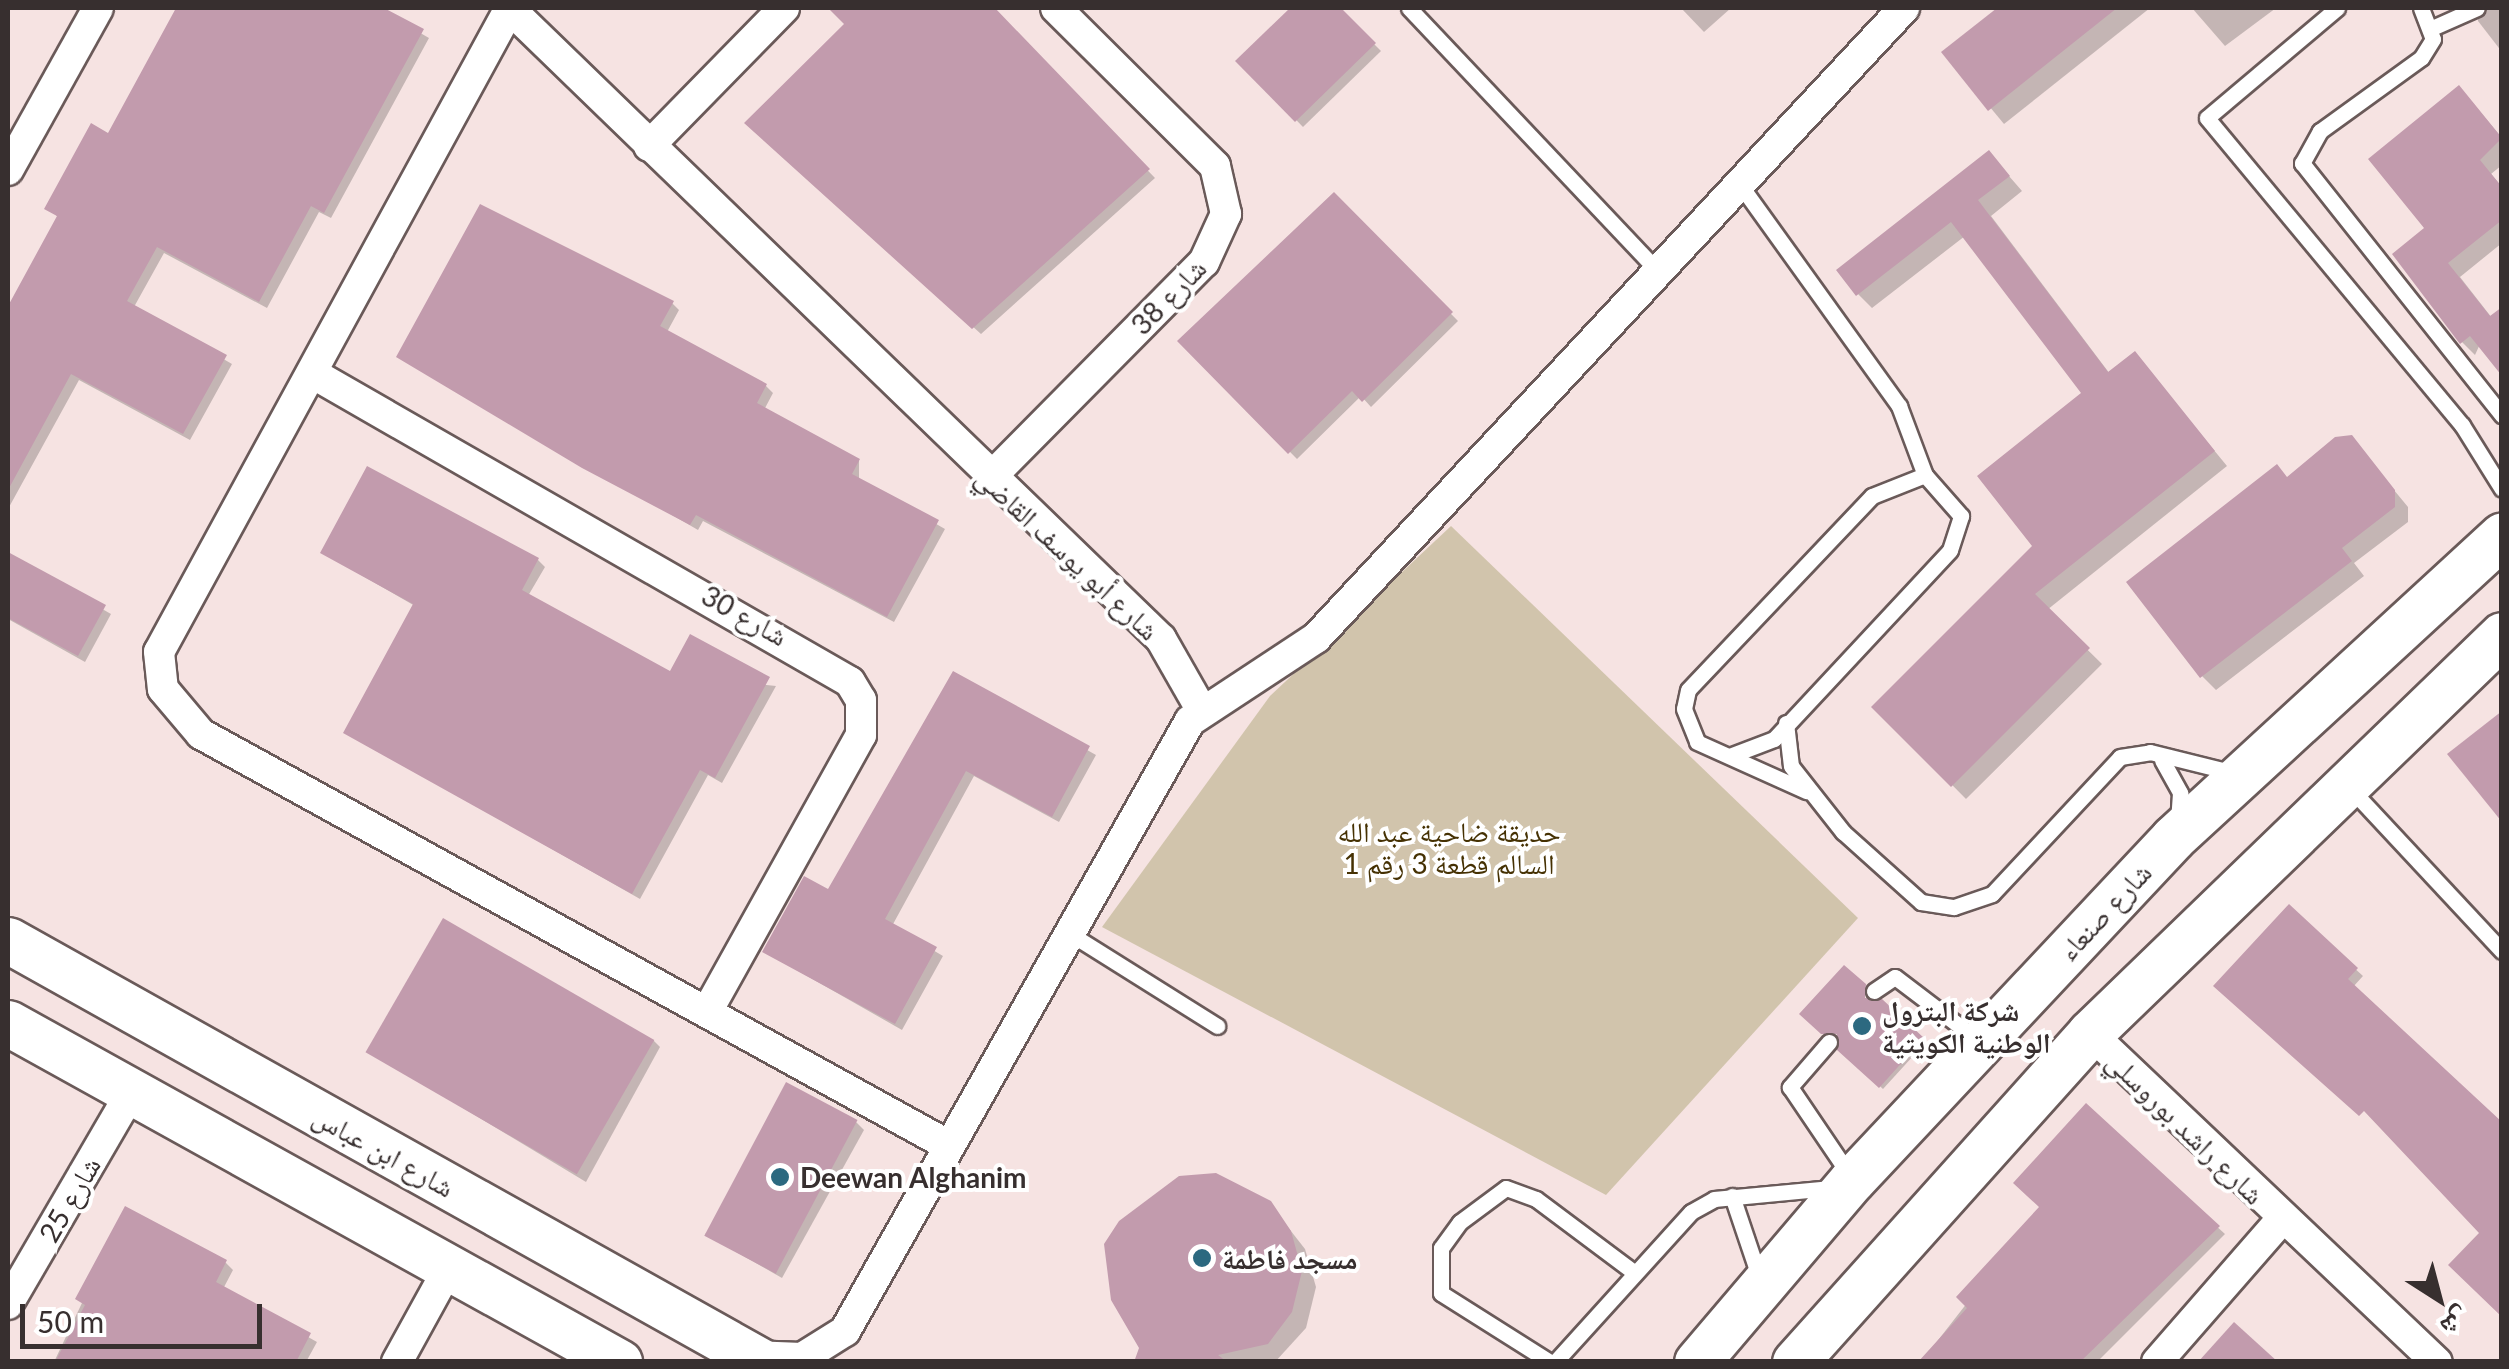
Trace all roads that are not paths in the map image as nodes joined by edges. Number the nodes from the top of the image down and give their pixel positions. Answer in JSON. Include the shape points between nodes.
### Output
{"nodes":[{"id":1,"x":98,"y":8,"type":"edge"},
{"id":2,"x":509,"y":8,"type":"edge"},
{"id":3,"x":784,"y":8,"type":"edge"},
{"id":4,"x":1056,"y":8,"type":"edge"},
{"id":5,"x":1408,"y":8,"type":"edge"},
{"id":6,"x":1904,"y":8,"type":"edge"},
{"id":7,"x":2336,"y":8,"type":"edge"},
{"id":8,"x":2421,"y":8,"type":"edge"},
{"id":9,"x":2477,"y":8,"type":"edge"},
{"id":10,"x":2432,"y":28,"type":"junction"},
{"id":11,"x":649,"y":146,"type":"junction"},
{"id":12,"x":8,"y":170,"type":"edge"},
{"id":13,"x":1742,"y":186,"type":"junction"},
{"id":14,"x":1661,"y":274,"type":"junction"},
{"id":15,"x":312,"y":373,"type":"junction"},
{"id":16,"x":2502,"y":416,"type":"edge"},
{"id":17,"x":1925,"y":475,"type":"junction"},
{"id":18,"x":988,"y":480,"type":"junction"},
{"id":19,"x":2502,"y":489,"type":"edge"},
{"id":20,"x":2498,"y":532,"type":"edge"},
{"id":21,"x":2502,"y":635,"type":"edge"},
{"id":22,"x":1202,"y":712,"type":"junction"},
{"id":23,"x":1786,"y":723,"type":"junction"},
{"id":24,"x":1732,"y":755,"type":"junction"},
{"id":25,"x":2162,"y":760,"type":"junction"},
{"id":26,"x":2240,"y":771,"type":"junction"},
{"id":27,"x":2343,"y":780,"type":"junction"},
{"id":28,"x":1806,"y":791,"type":"junction"},
{"id":29,"x":2173,"y":838,"type":"junction"},
{"id":30,"x":1069,"y":932,"type":"junction"},
{"id":31,"x":12,"y":944,"type":"edge"},
{"id":32,"x":2502,"y":951,"type":"edge"},
{"id":33,"x":1874,"y":992,"type":"dead end"},
{"id":34,"x":708,"y":1010,"type":"junction"},
{"id":35,"x":8,"y":1023,"type":"edge"},
{"id":36,"x":1218,"y":1026,"type":"dead end"},
{"id":37,"x":2090,"y":1033,"type":"junction"},
{"id":38,"x":1828,"y":1042,"type":"dead end"},
{"id":39,"x":1982,"y":1042,"type":"junction"},
{"id":40,"x":130,"y":1094,"type":"junction"},
{"id":41,"x":946,"y":1144,"type":"junction"},
{"id":42,"x":1849,"y":1183,"type":"junction"},
{"id":43,"x":1732,"y":1196,"type":"junction"},
{"id":44,"x":2281,"y":1220,"type":"junction"},
{"id":45,"x":571,"y":1256,"type":"junction"},
{"id":46,"x":1630,"y":1270,"type":"junction"},
{"id":47,"x":447,"y":1271,"type":"junction"},
{"id":48,"x":1760,"y":1287,"type":"junction"},
{"id":49,"x":8,"y":1304,"type":"edge"},
{"id":50,"x":858,"y":1309,"type":"junction"},
{"id":51,"x":672,"y":1312,"type":"junction"},
{"id":52,"x":542,"y":1322,"type":"junction"},
{"id":53,"x":756,"y":1359,"type":"edge"},
{"id":54,"x":398,"y":1362,"type":"edge"},
{"id":55,"x":619,"y":1362,"type":"edge"},
{"id":56,"x":634,"y":1362,"type":"edge"},
{"id":57,"x":850,"y":1362,"type":"edge"},
{"id":58,"x":1553,"y":1362,"type":"edge"},
{"id":59,"x":1697,"y":1362,"type":"edge"},
{"id":60,"x":1795,"y":1362,"type":"edge"},
{"id":61,"x":2157,"y":1362,"type":"edge"},
{"id":62,"x":2437,"y":1362,"type":"edge"}],
"edges":[{"from":1,"to":12,"type":"street"},
{"from":2,"to":11,"type":"street","name":"شارع أبو يوسف القاضي"},
{"from":2,"to":15,"type":"street"},
{"from":3,"to":11,"type":"street"},
{"from":4,"to":18,"type":"street","name":"شارع 38","via":[[1215,166],[1226,214],[1204,262]]},
{"from":5,"to":14,"type":"lane"},
{"from":6,"to":13,"type":"street"},
{"from":7,"to":19,"type":"lane","via":[[2207,118],[2462,425]]},
{"from":8,"to":10,"type":"lane"},
{"from":9,"to":10,"type":"lane"},
{"from":10,"to":16,"type":"lane","via":[[2421,58],[2320,132],[2302,163]]},
{"from":11,"to":18,"type":"street","name":"شارع أبو يوسف القاضي"},
{"from":13,"to":14,"type":"street"},
{"from":13,"to":17,"type":"lane","via":[[1899,406]]},
{"from":14,"to":22,"type":"street","via":[[1316,638]]},
{"from":15,"to":34,"type":"street","name":"شارع 30","via":[[850,682],[861,700],[860,735]]},
{"from":15,"to":34,"type":"street","via":[[159,652],[171,706],[201,734]]},
{"from":17,"to":23,"type":"lane","via":[[1961,516],[1955,540]]},
{"from":17,"to":24,"type":"lane","via":[[1872,496],[1702,667],[1688,690],[1688,726],[1697,742]]},
{"from":18,"to":22,"type":"street","name":"شارع أبو يوسف القاضي","via":[[1162,639]]},
{"from":20,"to":26,"type":"main road","name":"شارع صنعاء"},
{"from":21,"to":27,"type":"main road"},
{"from":22,"to":30,"type":"street"},
{"from":23,"to":24,"type":"lane","via":[[1764,747]]},
{"from":23,"to":28,"type":"lane","via":[[1784,743]]},
{"from":24,"to":28,"type":"lane"},
{"from":25,"to":26,"type":"lane"},
{"from":25,"to":28,"type":"lane","via":[[2150,752],[2120,756],[1992,894],[1954,908],[1921,902]]},
{"from":25,"to":29,"type":"lane","via":[[2180,793]]},
{"from":26,"to":29,"type":"main road","name":"شارع صنعاء"},
{"from":27,"to":32,"type":"lane"},
{"from":27,"to":37,"type":"main road"},
{"from":29,"to":39,"type":"main road","name":"شارع صنعاء"},
{"from":30,"to":36,"type":"lane"},
{"from":30,"to":41,"type":"street"},
{"from":31,"to":45,"type":"main road","name":"شارع ابن عباس"},
{"from":33,"to":39,"type":"lane","via":[[1894,977],[1946,1025]]},
{"from":34,"to":41,"type":"street"},
{"from":35,"to":40,"type":"main road"},
{"from":37,"to":44,"type":"street","name":"شارع راشد بوروسلي"},
{"from":37,"to":60,"type":"main road"},
{"from":38,"to":42,"type":"lane","via":[[1790,1087]]},
{"from":39,"to":42,"type":"main road","name":"شارع صنعاء"},
{"from":40,"to":47,"type":"main road"},
{"from":40,"to":49,"type":"street","name":"شارع 25"},
{"from":41,"to":50,"type":"street"},
{"from":42,"to":43,"type":"lane"},
{"from":42,"to":48,"type":"main road","name":"شارع صنعاء"},
{"from":43,"to":46,"type":"lane","via":[[1691,1212]]},
{"from":43,"to":48,"type":"lane","via":[[1748,1224]]},
{"from":44,"to":61,"type":"street","name":"شارع راشد بوروسلي"},
{"from":44,"to":62,"type":"street","name":"شارع راشد بوروسلي"},
{"from":45,"to":51,"type":"main road","name":"شارع ابن عباس"},
{"from":45,"to":52,"type":"main road","via":[[588,1294],[571,1318]]},
{"from":46,"to":58,"type":"lane"},
{"from":46,"to":58,"type":"lane","via":[[1536,1199],[1506,1188],[1460,1222],[1442,1248],[1441,1292]]},
{"from":47,"to":52,"type":"main road"},
{"from":47,"to":54,"type":"street"},
{"from":48,"to":59,"type":"main road","name":"شارع صنعاء"},
{"from":50,"to":53,"type":"street","via":[[826,1348],[776,1361]]},
{"from":50,"to":57,"type":"street"},
{"from":51,"to":53,"type":"main road","name":"شارع ابن عباس"},
{"from":51,"to":56,"type":"main road","via":[[643,1320]]},
{"from":52,"to":55,"type":"main road"}]}
